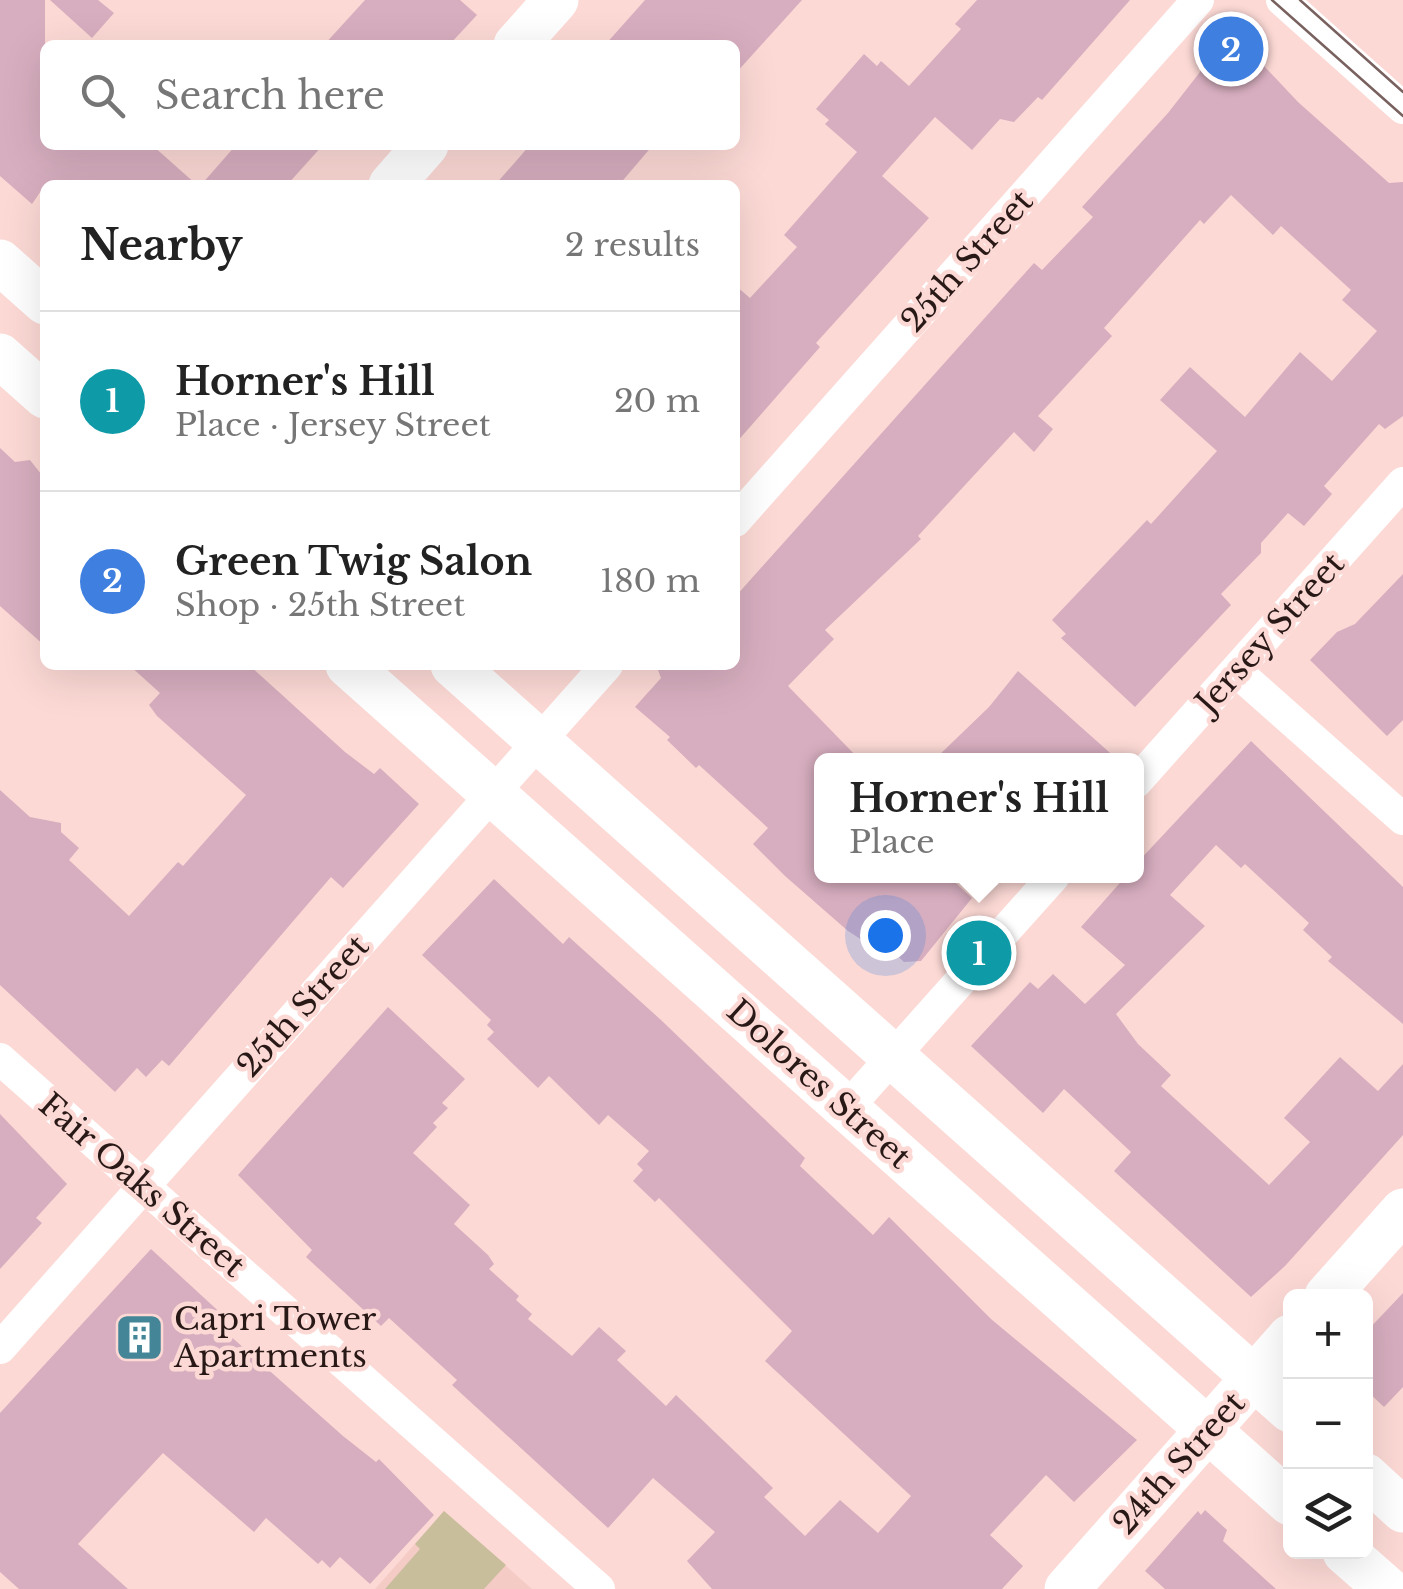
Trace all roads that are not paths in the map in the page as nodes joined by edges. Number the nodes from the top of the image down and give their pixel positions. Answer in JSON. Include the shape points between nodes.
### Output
{"nodes":[{"id":1,"x":556,"y":0,"type":"edge"},
{"id":2,"x":1198,"y":0,"type":"edge"},
{"id":3,"x":1282,"y":0,"type":"edge"},
{"id":4,"x":520,"y":40,"type":"edge"},
{"id":5,"x":1403,"y":108,"type":"edge"},
{"id":6,"x":422,"y":150,"type":"edge"},
{"id":7,"x":395,"y":180,"type":"edge"},
{"id":8,"x":0,"y":262,"type":"edge"},
{"id":9,"x":40,"y":298,"type":"edge"},
{"id":10,"x":0,"y":356,"type":"edge"},
{"id":11,"x":40,"y":392,"type":"edge"},
{"id":12,"x":1403,"y":483,"type":"edge"},
{"id":13,"x":740,"y":516,"type":"edge"},
{"id":14,"x":354,"y":670,"type":"edge"},
{"id":15,"x":459,"y":670,"type":"edge"},
{"id":16,"x":604,"y":670,"type":"edge"},
{"id":17,"x":1236,"y":671,"type":"junction"},
{"id":18,"x":539,"y":742,"type":"junction"},
{"id":19,"x":1144,"y":773,"type":"edge"},
{"id":20,"x":492,"y":794,"type":"junction"},
{"id":21,"x":1403,"y":819,"type":"edge"},
{"id":22,"x":1048,"y":883,"type":"edge"},
{"id":23,"x":893,"y":1056,"type":"junction"},
{"id":24,"x":0,"y":1060,"type":"edge"},
{"id":25,"x":846,"y":1108,"type":"junction"},
{"id":26,"x":144,"y":1186,"type":"junction"},
{"id":27,"x":1403,"y":1211,"type":"edge"},
{"id":28,"x":1333,"y":1289,"type":"edge"},
{"id":29,"x":1283,"y":1345,"type":"edge"},
{"id":30,"x":0,"y":1348,"type":"edge"},
{"id":31,"x":1255,"y":1378,"type":"junction"},
{"id":32,"x":1283,"y":1404,"type":"edge"},
{"id":33,"x":1208,"y":1430,"type":"junction"},
{"id":34,"x":1373,"y":1482,"type":"edge"},
{"id":35,"x":1283,"y":1497,"type":"edge"},
{"id":36,"x":1403,"y":1510,"type":"edge"},
{"id":37,"x":1353,"y":1559,"type":"edge"},
{"id":38,"x":599,"y":1589,"type":"edge"},
{"id":39,"x":1066,"y":1589,"type":"edge"},
{"id":40,"x":1387,"y":1589,"type":"edge"}],
"edges":[{"from":1,"to":4,"type":"main road"},
{"from":2,"to":13,"type":"street","name":"25th Street"},
{"from":3,"to":5,"type":"street"},
{"from":6,"to":7,"type":"main road"},
{"from":8,"to":9,"type":"main road"},
{"from":10,"to":11,"type":"main road"},
{"from":12,"to":17,"type":"street","name":"Jersey Street"},
{"from":14,"to":20,"type":"main road","name":"Dolores Street"},
{"from":15,"to":18,"type":"main road"},
{"from":16,"to":18,"type":"street","name":"25th Street"},
{"from":17,"to":19,"type":"street","name":"Jersey Street"},
{"from":17,"to":21,"type":"street"},
{"from":18,"to":20,"type":"street","name":"25th Street"},
{"from":18,"to":23,"type":"main road"},
{"from":20,"to":25,"type":"main road","name":"Dolores Street"},
{"from":20,"to":26,"type":"street","name":"25th Street"},
{"from":22,"to":23,"type":"street"},
{"from":23,"to":25,"type":"street"},
{"from":23,"to":31,"type":"main road"},
{"from":24,"to":26,"type":"street","name":"Fair Oaks Street"},
{"from":25,"to":33,"type":"main road","name":"Dolores Street"},
{"from":26,"to":30,"type":"street","name":"25th Street"},
{"from":26,"to":38,"type":"street","name":"Fair Oaks Street"},
{"from":27,"to":28,"type":"main road"},
{"from":29,"to":31,"type":"main road","name":"24th Street"},
{"from":31,"to":32,"type":"main road"},
{"from":31,"to":33,"type":"main road","name":"24th Street"},
{"from":33,"to":35,"type":"main road","name":"Dolores Street"},
{"from":33,"to":39,"type":"main road","name":"24th Street"},
{"from":34,"to":36,"type":"main road"},
{"from":37,"to":40,"type":"main road"}]}
